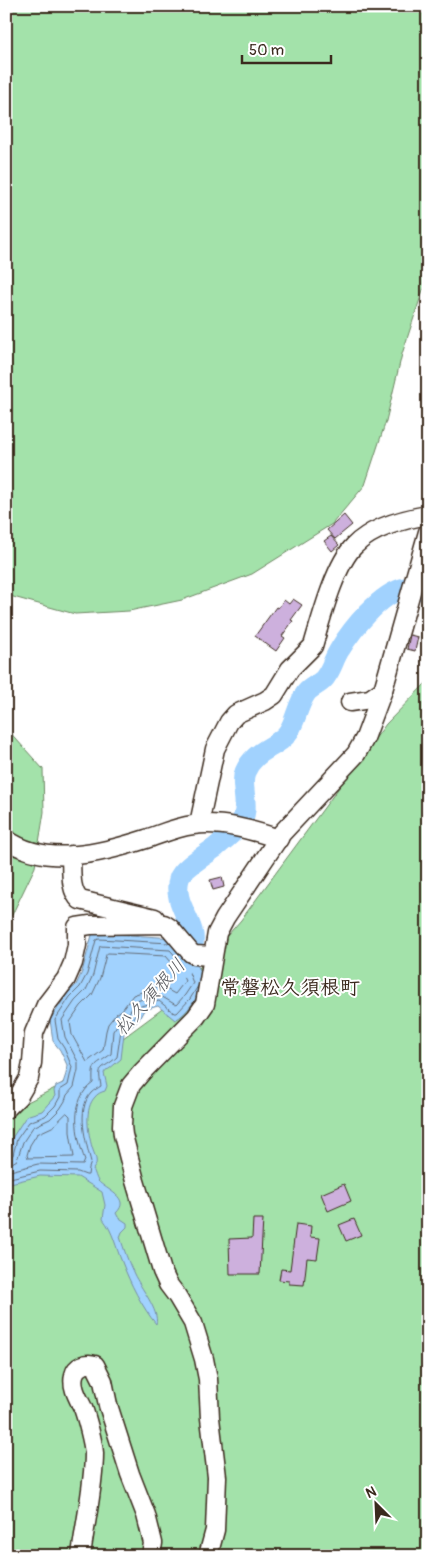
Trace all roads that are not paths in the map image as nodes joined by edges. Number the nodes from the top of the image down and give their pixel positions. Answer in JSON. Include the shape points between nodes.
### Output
{"nodes":[{"id":1,"x":428,"y":515,"type":"edge"},
{"id":2,"x":428,"y":532,"type":"edge"},
{"id":3,"x":324,"y":612,"type":"junction"},
{"id":4,"x":305,"y":625,"type":"dead end"},
{"id":5,"x":383,"y":690,"type":"junction"},
{"id":6,"x":350,"y":702,"type":"dead end"},
{"id":7,"x":200,"y":824,"type":"junction"},
{"id":8,"x":279,"y":838,"type":"junction"},
{"id":9,"x":6,"y":839,"type":"edge"},
{"id":10,"x":71,"y":855,"type":"junction"},
{"id":11,"x":167,"y":925,"type":"junction"},
{"id":12,"x":212,"y":956,"type":"junction"},
{"id":13,"x":6,"y":1109,"type":"edge"},
{"id":14,"x":81,"y":1556,"type":"edge"},
{"id":15,"x":151,"y":1556,"type":"edge"},
{"id":16,"x":208,"y":1556,"type":"edge"}],
"edges":[{"from":1,"to":3,"type":"street","via":[[379,530],[354,546],[339,569]]},
{"from":2,"to":5,"type":"street"},
{"from":3,"to":4,"type":"street"},
{"from":3,"to":7,"type":"street","via":[[313,646],[290,669],[274,695],[236,714],[229,722],[215,749]]},
{"from":5,"to":6,"type":"street","via":[[370,700]]},
{"from":5,"to":8,"type":"street","via":[[366,738],[356,754]]},
{"from":7,"to":8,"type":"street","via":[[260,832]]},
{"from":7,"to":10,"type":"street","via":[[116,848]]},
{"from":8,"to":12,"type":"street","via":[[218,929]]},
{"from":9,"to":10,"type":"street","via":[[44,854]]},
{"from":10,"to":11,"type":"street","via":[[73,884],[80,900],[164,920]]},
{"from":11,"to":12,"type":"street","via":[[191,953]]},
{"from":11,"to":13,"type":"street","via":[[77,927],[73,963],[66,979],[46,1005],[34,1033],[29,1078]]},
{"from":12,"to":16,"type":"street","via":[[202,1009],[131,1085],[123,1106],[122,1126],[162,1271],[193,1322],[202,1346],[217,1477],[215,1530]]},
{"from":14,"to":15,"type":"street","via":[[94,1451],[74,1376],[79,1367],[88,1363],[95,1365],[102,1381],[146,1515],[153,1543]]}]}
